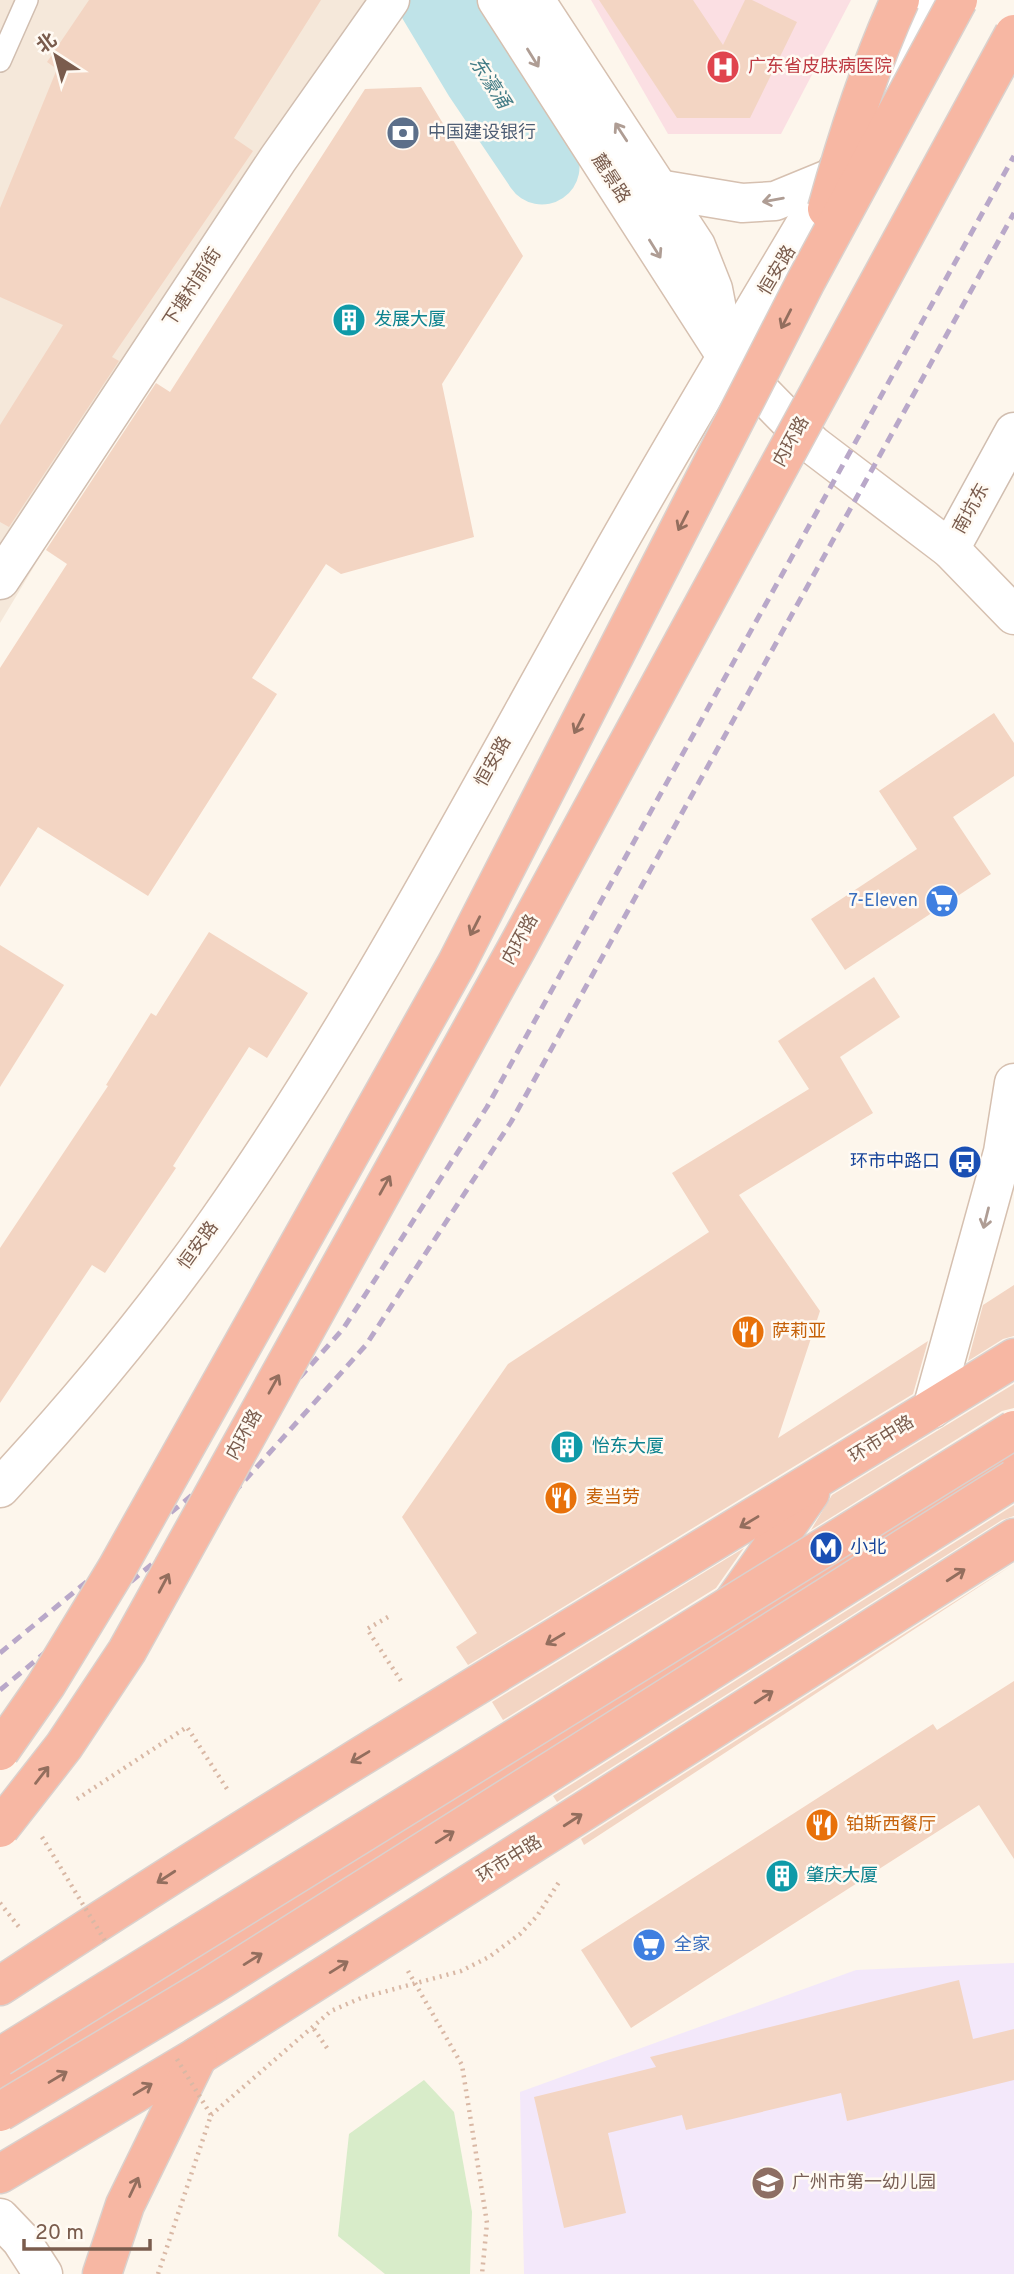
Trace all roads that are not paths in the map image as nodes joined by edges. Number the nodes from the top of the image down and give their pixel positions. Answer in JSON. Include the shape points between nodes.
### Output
{"nodes":[{"id":1,"x":27,"y":0,"type":"edge"},
{"id":2,"x":390,"y":0,"type":"edge"},
{"id":3,"x":496,"y":0,"type":"edge"},
{"id":4,"x":535,"y":0,"type":"edge"},
{"id":5,"x":900,"y":0,"type":"edge"},
{"id":6,"x":936,"y":0,"type":"edge"},
{"id":7,"x":958,"y":0,"type":"edge"},
{"id":8,"x":1014,"y":34,"type":"edge"},
{"id":9,"x":0,"y":61,"type":"edge"},
{"id":10,"x":836,"y":176,"type":"junction"},
{"id":11,"x":658,"y":189,"type":"junction"},
{"id":12,"x":806,"y":281,"type":"junction"},
{"id":13,"x":726,"y":356,"type":"junction"},
{"id":14,"x":1014,"y":432,"type":"edge"},
{"id":15,"x":950,"y":549,"type":"junction"},
{"id":16,"x":0,"y":580,"type":"edge"},
{"id":17,"x":1014,"y":615,"type":"edge"},
{"id":18,"x":1014,"y":1083,"type":"edge"},
{"id":19,"x":1008,"y":1164,"type":"edge"},
{"id":20,"x":1014,"y":1358,"type":"edge"},
{"id":21,"x":932,"y":1409,"type":"junction"},
{"id":22,"x":1014,"y":1430,"type":"edge"},
{"id":23,"x":1014,"y":1454,"type":"edge"},
{"id":24,"x":1014,"y":1479,"type":"edge"},
{"id":25,"x":819,"y":1480,"type":"junction"},
{"id":26,"x":0,"y":1488,"type":"edge"},
{"id":27,"x":1014,"y":1538,"type":"edge"},
{"id":28,"x":697,"y":1653,"type":"junction"},
{"id":29,"x":0,"y":1751,"type":"edge"},
{"id":30,"x":0,"y":1828,"type":"edge"},
{"id":31,"x":130,"y":1900,"type":"junction"},
{"id":32,"x":0,"y":1986,"type":"edge"},
{"id":33,"x":0,"y":2006,"type":"edge"},
{"id":34,"x":198,"y":2056,"type":"junction"},
{"id":35,"x":0,"y":2057,"type":"edge"},
{"id":36,"x":0,"y":2082,"type":"edge"},
{"id":37,"x":0,"y":2112,"type":"edge"},
{"id":38,"x":0,"y":2174,"type":"edge"},
{"id":39,"x":0,"y":2218,"type":"edge"},
{"id":40,"x":43,"y":2274,"type":"edge"},
{"id":41,"x":102,"y":2274,"type":"edge"}],
"edges":[{"from":1,"to":9,"type":"lane"},
{"from":2,"to":16,"type":"street","name":"下塘村前街","via":[[278,159]]},
{"from":3,"to":13,"type":"street","name":"麓景路","one_way":true},
{"from":11,"to":4,"type":"street","name":"麓景路","one_way":true},
{"from":5,"to":12,"type":"highway","bridge":true,"via":[[853,117]]},
{"from":6,"to":10,"type":"street","name":"恒安路"},
{"from":7,"to":12,"type":"highway","bridge":true},
{"from":30,"to":8,"type":"highway","name":"内环路","one_way":true,"bridge":true,"via":[[64,1746],[127,1651],[518,946]]},
{"from":10,"to":11,"type":"street","one_way":true,"via":[[775,201],[742,204]]},
{"from":10,"to":13,"type":"street","name":"恒安路"},
{"from":11,"to":13,"type":"street","name":"麓景路","via":[[696,246],[713,289]]},
{"from":12,"to":29,"type":"highway","one_way":true,"bridge":true,"via":[[457,963],[116,1570]]},
{"from":13,"to":15,"type":"street","name":"麓景路","via":[[813,445]]},
{"from":13,"to":26,"type":"street","name":"恒安路","via":[[403,924],[272,1141],[156,1305]]},
{"from":14,"to":15,"type":"street","name":"南坑东"},
{"from":15,"to":17,"type":"street","name":"麓景路"},
{"from":18,"to":19,"type":"street"},
{"from":19,"to":21,"type":"street","one_way":true},
{"from":20,"to":21,"type":"highway","name":"环市中路"},
{"from":21,"to":25,"type":"highway","name":"环市中路"},
{"from":22,"to":35,"type":"highway","bridge":true},
{"from":23,"to":28,"type":"highway"},
{"from":37,"to":24,"type":"highway","one_way":true,"bridge":true,"via":[[212,1985]]},
{"from":25,"to":28,"type":"highway"},
{"from":25,"to":31,"type":"highway","name":"环市中路","one_way":true},
{"from":34,"to":27,"type":"highway","name":"环市中路","one_way":true},
{"from":28,"to":36,"type":"highway"},
{"from":31,"to":32,"type":"highway","name":"环市中路"},
{"from":31,"to":33,"type":"highway"},
{"from":38,"to":34,"type":"highway","name":"环市中路","one_way":true},
{"from":41,"to":34,"type":"highway","one_way":true,"via":[[125,2205]]},
{"from":39,"to":40,"type":"street"}]}
